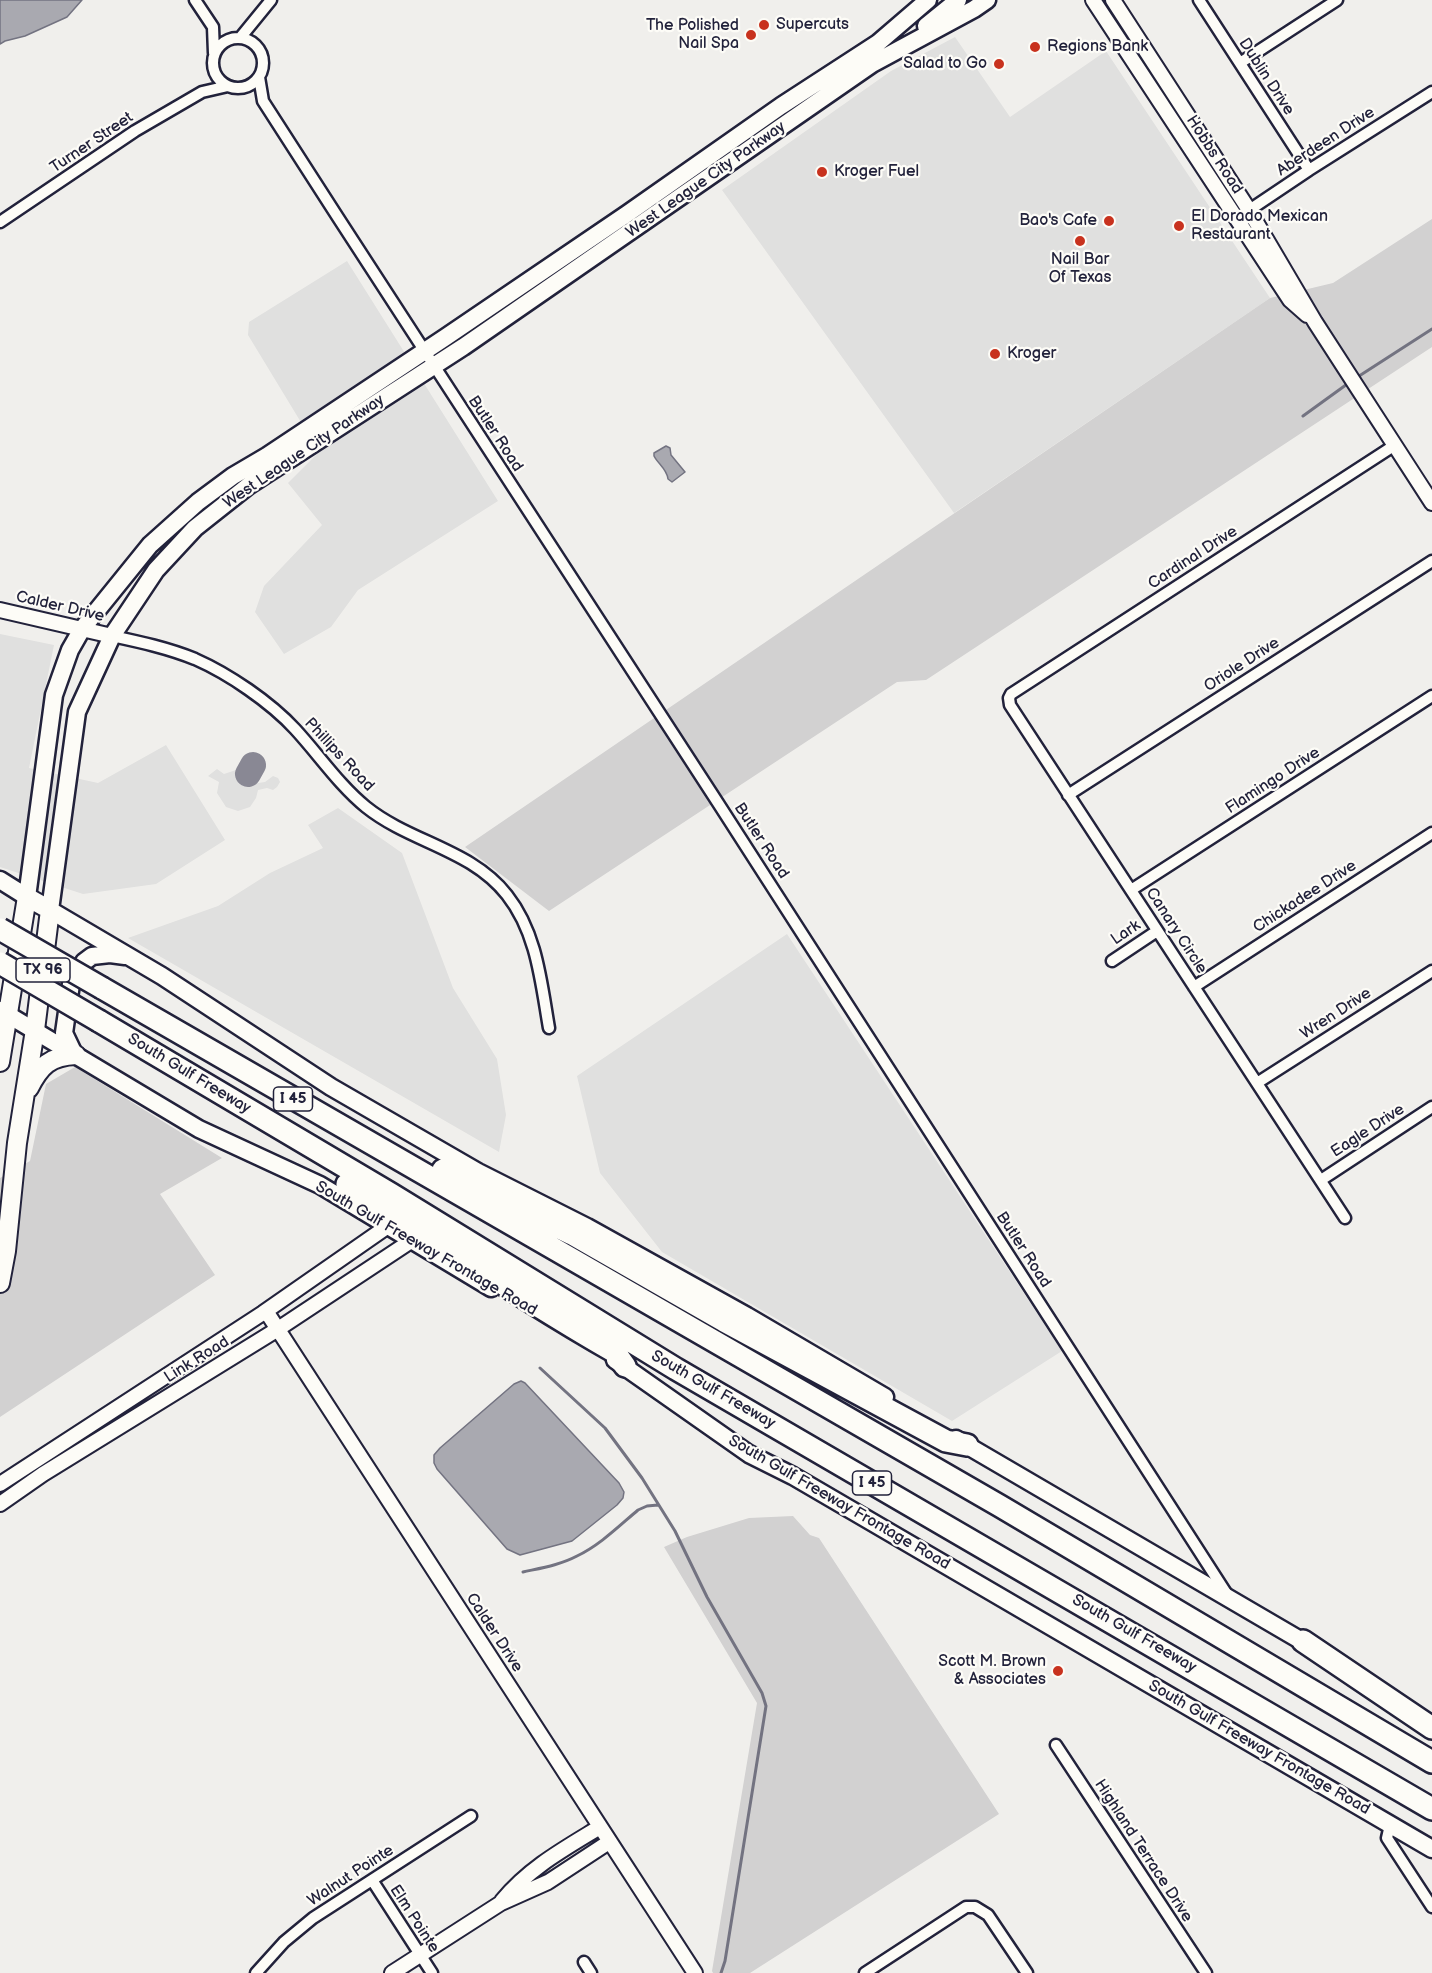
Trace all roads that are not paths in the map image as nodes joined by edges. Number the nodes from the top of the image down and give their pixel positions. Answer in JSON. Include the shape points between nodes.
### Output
{"nodes":[{"id":1,"x":195,"y":0,"type":"edge"},
{"id":2,"x":271,"y":0,"type":"edge"},
{"id":3,"x":928,"y":0,"type":"edge"},
{"id":4,"x":958,"y":0,"type":"edge"},
{"id":5,"x":987,"y":0,"type":"edge"},
{"id":6,"x":1093,"y":0,"type":"edge"},
{"id":7,"x":1113,"y":0,"type":"edge"},
{"id":8,"x":1198,"y":0,"type":"edge"},
{"id":9,"x":1337,"y":0,"type":"edge"},
{"id":10,"x":255,"y":20,"type":"junction"},
{"id":11,"x":213,"y":27,"type":"junction"},
{"id":12,"x":238,"y":38,"type":"junction"},
{"id":13,"x":257,"y":46,"type":"junction"},
{"id":14,"x":214,"y":53,"type":"junction"},
{"id":15,"x":1240,"y":63,"type":"junction"},
{"id":16,"x":872,"y":64,"type":"junction"},
{"id":17,"x":213,"y":70,"type":"junction"},
{"id":18,"x":259,"y":77,"type":"junction"},
{"id":19,"x":228,"y":86,"type":"junction"},
{"id":20,"x":240,"y":88,"type":"junction"},
{"id":21,"x":202,"y":92,"type":"junction"},
{"id":22,"x":1432,"y":92,"type":"edge"},
{"id":23,"x":263,"y":101,"type":"junction"},
{"id":24,"x":720,"y":148,"type":"junction"},
{"id":25,"x":726,"y":166,"type":"junction"},
{"id":26,"x":1309,"y":170,"type":"junction"},
{"id":27,"x":1249,"y":210,"type":"junction"},
{"id":28,"x":1236,"y":219,"type":"junction"},
{"id":29,"x":0,"y":222,"type":"edge"},
{"id":30,"x":589,"y":240,"type":"junction"},
{"id":31,"x":598,"y":255,"type":"junction"},
{"id":32,"x":1315,"y":322,"type":"junction"},
{"id":33,"x":423,"y":352,"type":"junction"},
{"id":34,"x":433,"y":366,"type":"junction"},
{"id":35,"x":1395,"y":445,"type":"junction"},
{"id":36,"x":1432,"y":503,"type":"edge"},
{"id":37,"x":1432,"y":561,"type":"edge"},
{"id":38,"x":0,"y":610,"type":"edge"},
{"id":39,"x":82,"y":629,"type":"junction"},
{"id":40,"x":112,"y":636,"type":"junction"},
{"id":41,"x":1432,"y":696,"type":"edge"},
{"id":42,"x":1009,"y":698,"type":"joint"},
{"id":43,"x":1068,"y":795,"type":"junction"},
{"id":44,"x":1432,"y":833,"type":"edge"},
{"id":45,"x":0,"y":880,"type":"edge"},
{"id":46,"x":1131,"y":890,"type":"junction"},
{"id":47,"x":27,"y":897,"type":"junction"},
{"id":48,"x":50,"y":910,"type":"junction"},
{"id":49,"x":0,"y":929,"type":"edge"},
{"id":50,"x":1157,"y":931,"type":"junction"},
{"id":51,"x":129,"y":956,"type":"junction"},
{"id":52,"x":1112,"y":961,"type":"dead end"},
{"id":53,"x":0,"y":963,"type":"edge"},
{"id":54,"x":1432,"y":970,"type":"edge"},
{"id":55,"x":1194,"y":987,"type":"junction"},
{"id":56,"x":4,"y":1013,"type":"edge"},
{"id":57,"x":549,"y":1028,"type":"dead end"},
{"id":58,"x":35,"y":1030,"type":"junction"},
{"id":59,"x":75,"y":1054,"type":"junction"},
{"id":60,"x":0,"y":1062,"type":"edge"},
{"id":61,"x":1257,"y":1083,"type":"junction"},
{"id":62,"x":25,"y":1095,"type":"junction"},
{"id":63,"x":1432,"y":1107,"type":"edge"},
{"id":64,"x":369,"y":1143,"type":"junction"},
{"id":65,"x":317,"y":1150,"type":"junction"},
{"id":66,"x":1321,"y":1180,"type":"junction"},
{"id":67,"x":1345,"y":1218,"type":"dead end"},
{"id":68,"x":388,"y":1226,"type":"junction"},
{"id":69,"x":411,"y":1241,"type":"junction"},
{"id":70,"x":0,"y":1283,"type":"edge"},
{"id":71,"x":266,"y":1311,"type":"junction"},
{"id":72,"x":278,"y":1329,"type":"junction"},
{"id":73,"x":625,"y":1366,"type":"junction"},
{"id":74,"x":153,"y":1385,"type":"junction"},
{"id":75,"x":163,"y":1400,"type":"junction"},
{"id":76,"x":967,"y":1445,"type":"junction"},
{"id":77,"x":0,"y":1484,"type":"edge"},
{"id":78,"x":0,"y":1504,"type":"edge"},
{"id":79,"x":1230,"y":1599,"type":"junction"},
{"id":80,"x":1303,"y":1641,"type":"junction"},
{"id":81,"x":1432,"y":1717,"type":"edge"},
{"id":82,"x":1432,"y":1728,"type":"edge"},
{"id":83,"x":1056,"y":1745,"type":"dead end"},
{"id":84,"x":1432,"y":1762,"type":"edge"},
{"id":85,"x":1432,"y":1809,"type":"edge"},
{"id":86,"x":471,"y":1816,"type":"dead end"},
{"id":87,"x":1390,"y":1825,"type":"junction"},
{"id":88,"x":600,"y":1827,"type":"junction"},
{"id":89,"x":609,"y":1842,"type":"junction"},
{"id":90,"x":1432,"y":1849,"type":"edge"},
{"id":91,"x":372,"y":1880,"type":"junction"},
{"id":92,"x":501,"y":1903,"type":"junction"},
{"id":93,"x":1432,"y":1907,"type":"edge"},
{"id":94,"x":420,"y":1954,"type":"junction"},
{"id":95,"x":584,"y":1962,"type":"dead end"},
{"id":96,"x":256,"y":1973,"type":"edge"},
{"id":97,"x":392,"y":1973,"type":"edge"},
{"id":98,"x":432,"y":1973,"type":"edge"},
{"id":99,"x":591,"y":1973,"type":"edge"},
{"id":100,"x":695,"y":1973,"type":"edge"},
{"id":101,"x":865,"y":1973,"type":"edge"},
{"id":102,"x":1027,"y":1973,"type":"edge"},
{"id":103,"x":1206,"y":1973,"type":"edge"}],
"edges":[{"from":1,"to":11,"type":"street"},
{"from":2,"to":10,"type":"street"},
{"from":3,"to":24,"type":"main road","name":"West League City Parkway","via":[[878,44]]},
{"from":4,"to":16,"type":"main road"},
{"from":5,"to":16,"type":"main road","name":"West League City Parkway"},
{"from":6,"to":28,"type":"street","name":"Hobbs Road"},
{"from":7,"to":27,"type":"street","name":"Hobbs Road"},
{"from":8,"to":15,"type":"street","name":"Dublin Drive"},
{"from":9,"to":15,"type":"street"},
{"from":10,"to":12,"type":"street"},
{"from":10,"to":13,"type":"street"},
{"from":11,"to":12,"type":"street"},
{"from":11,"to":14,"type":"street"},
{"from":12,"to":13,"type":"street"},
{"from":12,"to":14,"type":"street","via":[[225,41]]},
{"from":13,"to":18,"type":"street","via":[[263,61]]},
{"from":14,"to":17,"type":"street"},
{"from":15,"to":26,"type":"street","name":"Dublin Drive"},
{"from":16,"to":25,"type":"main road","name":"West League City Parkway"},
{"from":17,"to":19,"type":"street"},
{"from":17,"to":21,"type":"street"},
{"from":18,"to":20,"type":"street"},
{"from":18,"to":23,"type":"street","name":"Butler Road"},
{"from":19,"to":20,"type":"street"},
{"from":19,"to":21,"type":"street","name":"Turner Street"},
{"from":20,"to":23,"type":"street","name":"Butler Road"},
{"from":21,"to":29,"type":"street","name":"Turner Street","via":[[135,131]]},
{"from":22,"to":26,"type":"street","name":"Aberdeen Drive"},
{"from":23,"to":33,"type":"street","name":"Butler Road"},
{"from":24,"to":25,"type":"main road"},
{"from":24,"to":30,"type":"main road","name":"West League City Parkway"},
{"from":25,"to":31,"type":"main road","name":"West League City Parkway"},
{"from":26,"to":27,"type":"street","name":"Aberdeen Drive"},
{"from":27,"to":28,"type":"street","name":"Aberdeen Drive"},
{"from":27,"to":32,"type":"street","name":"Hobbs Road"},
{"from":28,"to":32,"type":"street","name":"Hobbs Road","via":[[1290,300]]},
{"from":30,"to":31,"type":"main road"},
{"from":30,"to":33,"type":"main road","name":"West League City Parkway"},
{"from":31,"to":34,"type":"main road","name":"West League City Parkway"},
{"from":32,"to":35,"type":"street","name":"Hobbs Road"},
{"from":33,"to":34,"type":"street","name":"Butler Road"},
{"from":33,"to":39,"type":"main road","name":"West League City Parkway","via":[[198,502],[150,545]]},
{"from":34,"to":40,"type":"main road","name":"West League City Parkway","via":[[248,486],[195,528],[156,570]]},
{"from":34,"to":79,"type":"street","name":"Butler Road"},
{"from":35,"to":36,"type":"street","name":"Hobbs Road"},
{"from":35,"to":42,"type":"street","name":"Cardinal Drive"},
{"from":37,"to":43,"type":"street","name":"Oriole Drive"},
{"from":38,"to":39,"type":"street","name":"Calder Drive"},
{"from":39,"to":40,"type":"street","name":"Calder Drive"},
{"from":39,"to":47,"type":"main road","name":"West League City Parkway","via":[[54,696]]},
{"from":40,"to":48,"type":"main road","name":"West League City Parkway","via":[[77,712]]},
{"from":40,"to":57,"type":"street","name":"Phillips Road","via":[[196,659],[230,678],[294,728],[366,807],[406,833],[474,864],[492,878],[521,915],[531,938]]},
{"from":41,"to":46,"type":"street","name":"Flamingo Drive"},
{"from":42,"to":43,"type":"street","name":"Canary Circle"},
{"from":43,"to":46,"type":"street","name":"Canary Circle"},
{"from":44,"to":55,"type":"street","name":"Chickadee Drive"},
{"from":45,"to":47,"type":"main road"},
{"from":46,"to":50,"type":"street","name":"Canary Circle"},
{"from":47,"to":48,"type":"main road"},
{"from":47,"to":56,"type":"main road","name":"West League City Parkway","number":"TX 96"},
{"from":48,"to":51,"type":"main road"},
{"from":48,"to":58,"type":"main road","name":"West League City Parkway","number":"TX 96"},
{"from":49,"to":64,"type":"highway","name":"South Gulf Freeway","number":"I 45","bridge":true},
{"from":50,"to":52,"type":"street","name":"Lark"},
{"from":50,"to":55,"type":"street","name":"Canary Circle"},
{"from":51,"to":59,"type":"main road","via":[[93,956],[84,962],[71,984],[64,1033]]},
{"from":51,"to":76,"type":"main road","via":[[331,1087],[478,1172],[588,1227],[747,1316]]},
{"from":53,"to":65,"type":"highway","name":"South Gulf Freeway","number":"I 45","bridge":true},
{"from":54,"to":61,"type":"street","name":"Wren Drive"},
{"from":55,"to":61,"type":"street","name":"Canary Circle"},
{"from":56,"to":58,"type":"main road","name":"South Gulf Freeway Frontage Road"},
{"from":56,"to":60,"type":"main road","name":"West League City Parkway","number":"TX 96"},
{"from":58,"to":59,"type":"main road","name":"South Gulf Freeway Frontage Road"},
{"from":58,"to":62,"type":"main road","name":"West League City Parkway","number":"TX 96"},
{"from":59,"to":62,"type":"main road","via":[[51,1060],[38,1071]]},
{"from":59,"to":68,"type":"main road","name":"South Gulf Freeway Frontage Road","via":[[199,1129],[320,1185]]},
{"from":61,"to":66,"type":"street","name":"Canary Circle"},
{"from":62,"to":70,"type":"main road","name":"West League City Parkway","number":"TX 96"},
{"from":63,"to":66,"type":"street","name":"Eagle Drive"},
{"from":64,"to":76,"type":"highway","via":[[425,1161],[572,1234],[946,1441]]},
{"from":64,"to":84,"type":"highway","name":"South Gulf Freeway","number":"I 45","via":[[1000,1506]]},
{"from":65,"to":73,"type":"highway","via":[[342,1181],[523,1298],[615,1352]]},
{"from":65,"to":85,"type":"highway","name":"South Gulf Freeway","number":"I 45","via":[[676,1369]]},
{"from":66,"to":67,"type":"street","name":"Canary Circle"},
{"from":68,"to":69,"type":"main road","name":"South Gulf Freeway Frontage Road"},
{"from":68,"to":71,"type":"street","name":"Link Road"},
{"from":69,"to":72,"type":"street","name":"Link Road"},
{"from":69,"to":73,"type":"main road","name":"South Gulf Freeway Frontage Road"},
{"from":71,"to":72,"type":"street","name":"Calder Drive"},
{"from":71,"to":74,"type":"street","name":"Link Road"},
{"from":72,"to":75,"type":"street","name":"Link Road"},
{"from":72,"to":88,"type":"street","name":"Calder Drive"},
{"from":73,"to":87,"type":"main road","name":"South Gulf Freeway Frontage Road","via":[[749,1454],[793,1476]]},
{"from":74,"to":75,"type":"street"},
{"from":74,"to":77,"type":"street","name":"Link Road"},
{"from":75,"to":78,"type":"street","name":"Link Road"},
{"from":76,"to":79,"type":"main road"},
{"from":79,"to":80,"type":"main road"},
{"from":80,"to":81,"type":"main road"},
{"from":80,"to":82,"type":"highway"},
{"from":83,"to":103,"type":"street","name":"Highland Terrace Drive"},
{"from":86,"to":91,"type":"street","name":"Walnut Pointe"},
{"from":87,"to":90,"type":"main road","name":"South Gulf Freeway Frontage Road"},
{"from":87,"to":93,"type":"street","via":[[1387,1838]]},
{"from":88,"to":89,"type":"street","name":"Calder Drive"},
{"from":88,"to":92,"type":"street","via":[[534,1869]]},
{"from":89,"to":92,"type":"street","via":[[548,1882]]},
{"from":89,"to":100,"type":"street","name":"Calder Drive"},
{"from":91,"to":94,"type":"street","name":"Elm Pointe"},
{"from":91,"to":96,"type":"street","name":"Walnut Pointe","via":[[313,1918]]},
{"from":92,"to":94,"type":"street"},
{"from":94,"to":97,"type":"street"},
{"from":94,"to":98,"type":"street","name":"Elm Pointe"},
{"from":95,"to":99,"type":"street"},
{"from":101,"to":102,"type":"street","via":[[966,1907],[975,1907],[988,1915]]}]}
